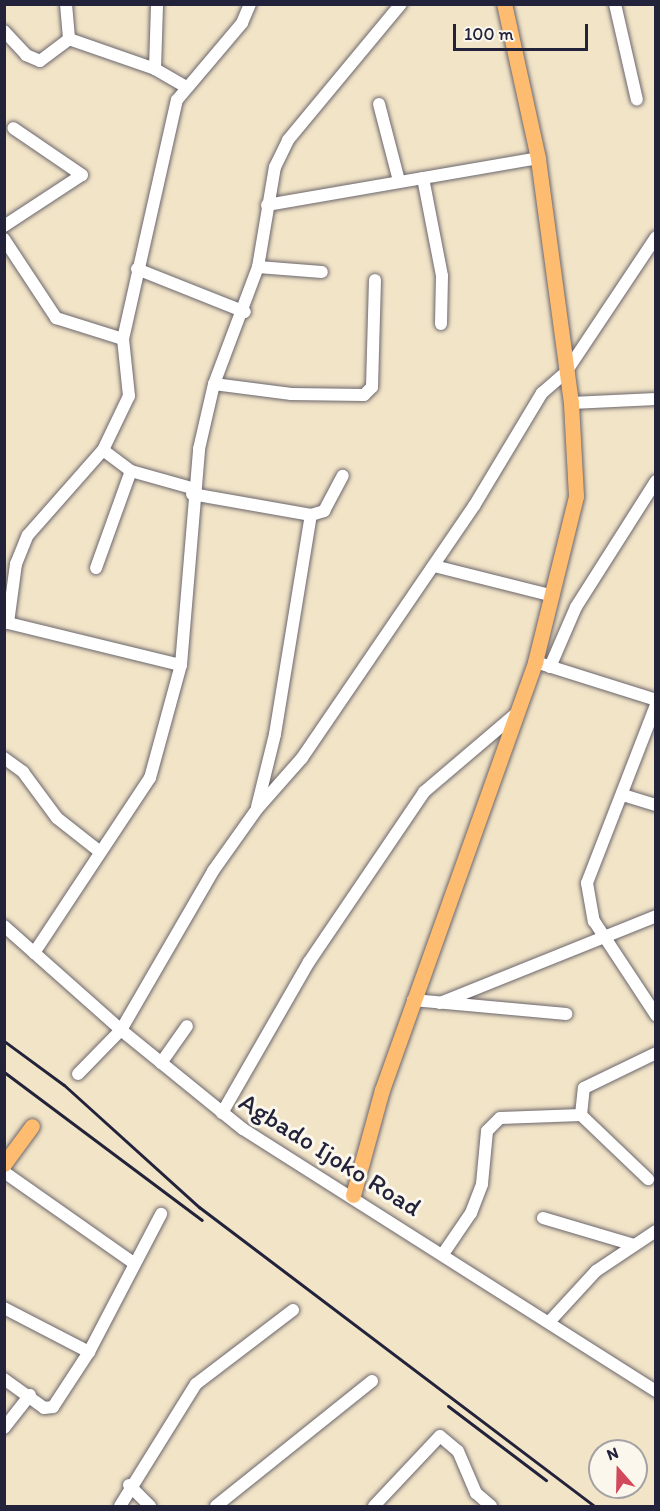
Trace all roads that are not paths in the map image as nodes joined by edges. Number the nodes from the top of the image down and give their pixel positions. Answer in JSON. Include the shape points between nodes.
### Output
{"nodes":[{"id":1,"x":66,"y":4,"type":"edge"},
{"id":2,"x":157,"y":4,"type":"edge"},
{"id":3,"x":250,"y":4,"type":"edge"},
{"id":4,"x":400,"y":4,"type":"edge"},
{"id":5,"x":504,"y":4,"type":"edge"},
{"id":6,"x":615,"y":4,"type":"edge"},
{"id":7,"x":4,"y":31,"type":"edge"},
{"id":8,"x":69,"y":39,"type":"junction"},
{"id":9,"x":155,"y":69,"type":"junction"},
{"id":10,"x":185,"y":86,"type":"junction"},
{"id":11,"x":637,"y":100,"type":"dead end"},
{"id":12,"x":379,"y":104,"type":"dead end"},
{"id":13,"x":14,"y":128,"type":"dead end"},
{"id":14,"x":538,"y":158,"type":"junction"},
{"id":15,"x":423,"y":178,"type":"junction"},
{"id":16,"x":399,"y":181,"type":"junction"},
{"id":17,"x":267,"y":205,"type":"junction"},
{"id":18,"x":4,"y":226,"type":"edge"},
{"id":19,"x":656,"y":237,"type":"edge"},
{"id":20,"x":4,"y":239,"type":"edge"},
{"id":21,"x":258,"y":267,"type":"junction"},
{"id":22,"x":137,"y":269,"type":"junction"},
{"id":23,"x":322,"y":272,"type":"dead end"},
{"id":24,"x":375,"y":280,"type":"dead end"},
{"id":25,"x":245,"y":312,"type":"junction"},
{"id":26,"x":441,"y":324,"type":"dead end"},
{"id":27,"x":123,"y":339,"type":"junction"},
{"id":28,"x":566,"y":372,"type":"junction"},
{"id":29,"x":214,"y":384,"type":"junction"},
{"id":30,"x":656,"y":399,"type":"edge"},
{"id":31,"x":571,"y":403,"type":"junction"},
{"id":32,"x":103,"y":450,"type":"junction"},
{"id":33,"x":131,"y":471,"type":"junction"},
{"id":34,"x":343,"y":476,"type":"dead end"},
{"id":35,"x":656,"y":481,"type":"edge"},
{"id":36,"x":192,"y":491,"type":"junction"},
{"id":37,"x":310,"y":515,"type":"junction"},
{"id":38,"x":434,"y":566,"type":"junction"},
{"id":39,"x":96,"y":567,"type":"dead end"},
{"id":40,"x":553,"y":596,"type":"junction"},
{"id":41,"x":6,"y":623,"type":"edge"},
{"id":42,"x":542,"y":664,"type":"junction"},
{"id":43,"x":181,"y":665,"type":"junction"},
{"id":44,"x":656,"y":700,"type":"edge"},
{"id":45,"x":656,"y":705,"type":"edge"},
{"id":46,"x":518,"y":712,"type":"junction"},
{"id":47,"x":4,"y":758,"type":"edge"},
{"id":48,"x":623,"y":795,"type":"junction"},
{"id":49,"x":656,"y":805,"type":"edge"},
{"id":50,"x":257,"y":808,"type":"junction"},
{"id":51,"x":99,"y":850,"type":"junction"},
{"id":52,"x":656,"y":916,"type":"edge"},
{"id":53,"x":4,"y":926,"type":"edge"},
{"id":54,"x":603,"y":935,"type":"junction"},
{"id":55,"x":34,"y":953,"type":"junction"},
{"id":56,"x":413,"y":1000,"type":"junction"},
{"id":57,"x":440,"y":1003,"type":"junction"},
{"id":58,"x":567,"y":1014,"type":"dead end"},
{"id":59,"x":656,"y":1015,"type":"edge"},
{"id":60,"x":187,"y":1026,"type":"dead end"},
{"id":61,"x":121,"y":1030,"type":"junction"},
{"id":62,"x":656,"y":1053,"type":"edge"},
{"id":63,"x":161,"y":1063,"type":"junction"},
{"id":64,"x":78,"y":1074,"type":"dead end"},
{"id":65,"x":222,"y":1113,"type":"junction"},
{"id":66,"x":581,"y":1115,"type":"junction"},
{"id":67,"x":32,"y":1126,"type":"dead end"},
{"id":68,"x":4,"y":1164,"type":"edge"},
{"id":69,"x":4,"y":1172,"type":"edge"},
{"id":70,"x":648,"y":1179,"type":"dead end"},
{"id":71,"x":353,"y":1195,"type":"junction"},
{"id":72,"x":161,"y":1214,"type":"dead end"},
{"id":73,"x":543,"y":1218,"type":"dead end"},
{"id":74,"x":656,"y":1231,"type":"edge"},
{"id":75,"x":634,"y":1245,"type":"junction"},
{"id":76,"x":442,"y":1254,"type":"junction"},
{"id":77,"x":132,"y":1262,"type":"junction"},
{"id":78,"x":4,"y":1308,"type":"edge"},
{"id":79,"x":293,"y":1310,"type":"dead end"},
{"id":80,"x":550,"y":1321,"type":"junction"},
{"id":81,"x":89,"y":1352,"type":"junction"},
{"id":82,"x":4,"y":1379,"type":"edge"},
{"id":83,"x":372,"y":1381,"type":"dead end"},
{"id":84,"x":656,"y":1391,"type":"edge"},
{"id":85,"x":30,"y":1395,"type":"junction"},
{"id":86,"x":4,"y":1428,"type":"edge"},
{"id":87,"x":129,"y":1485,"type":"junction"},
{"id":88,"x":120,"y":1506,"type":"edge"},
{"id":89,"x":150,"y":1506,"type":"edge"},
{"id":90,"x":216,"y":1506,"type":"edge"},
{"id":91,"x":374,"y":1506,"type":"edge"},
{"id":92,"x":491,"y":1506,"type":"edge"}],
"edges":[{"from":1,"to":8,"type":"street"},
{"from":2,"to":9,"type":"street"},
{"from":3,"to":10,"type":"street","via":[[237,28]]},
{"from":4,"to":17,"type":"street","via":[[288,140],[274,167]]},
{"from":5,"to":14,"type":"main road"},
{"from":6,"to":11,"type":"street"},
{"from":7,"to":8,"type":"street","via":[[26,55],[40,61]]},
{"from":8,"to":9,"type":"street"},
{"from":9,"to":10,"type":"street"},
{"from":10,"to":22,"type":"street","via":[[170,118]]},
{"from":12,"to":16,"type":"street"},
{"from":13,"to":18,"type":"street","via":[[82,175]]},
{"from":14,"to":15,"type":"street"},
{"from":14,"to":28,"type":"main road"},
{"from":15,"to":16,"type":"street"},
{"from":15,"to":26,"type":"street","via":[[442,276]]},
{"from":16,"to":17,"type":"street"},
{"from":17,"to":21,"type":"street"},
{"from":19,"to":28,"type":"street"},
{"from":20,"to":27,"type":"street","via":[[56,318]]},
{"from":21,"to":23,"type":"street"},
{"from":21,"to":25,"type":"street"},
{"from":22,"to":25,"type":"street"},
{"from":22,"to":27,"type":"street"},
{"from":24,"to":29,"type":"street","via":[[372,387],[364,395],[291,394]]},
{"from":25,"to":29,"type":"street"},
{"from":27,"to":32,"type":"street","via":[[129,396]]},
{"from":28,"to":31,"type":"main road"},
{"from":28,"to":38,"type":"street","via":[[542,393]]},
{"from":29,"to":36,"type":"street"},
{"from":30,"to":31,"type":"street"},
{"from":31,"to":40,"type":"main road","via":[[576,496]]},
{"from":32,"to":33,"type":"street"},
{"from":32,"to":41,"type":"street","via":[[28,535],[16,564]]},
{"from":33,"to":36,"type":"street"},
{"from":33,"to":39,"type":"street"},
{"from":34,"to":37,"type":"street","via":[[324,511]]},
{"from":35,"to":42,"type":"street"},
{"from":36,"to":37,"type":"street"},
{"from":36,"to":43,"type":"street"},
{"from":37,"to":50,"type":"street","via":[[278,719]]},
{"from":38,"to":40,"type":"street"},
{"from":38,"to":50,"type":"street","via":[[302,758]]},
{"from":40,"to":42,"type":"main road"},
{"from":41,"to":43,"type":"street"},
{"from":42,"to":44,"type":"street"},
{"from":42,"to":46,"type":"main road"},
{"from":43,"to":51,"type":"street","via":[[145,793]]},
{"from":45,"to":48,"type":"street"},
{"from":46,"to":56,"type":"main road"},
{"from":46,"to":65,"type":"street","via":[[424,792],[309,962]]},
{"from":47,"to":51,"type":"street","via":[[23,772],[57,818]]},
{"from":48,"to":49,"type":"street"},
{"from":48,"to":54,"type":"street","via":[[587,874],[591,910]]},
{"from":50,"to":61,"type":"street"},
{"from":51,"to":55,"type":"street"},
{"from":52,"to":54,"type":"street"},
{"from":53,"to":55,"type":"street","name":"Agbado Ijoko Road"},
{"from":54,"to":57,"type":"street"},
{"from":54,"to":59,"type":"street"},
{"from":55,"to":61,"type":"street","name":"Agbado Ijoko Road"},
{"from":56,"to":57,"type":"street"},
{"from":56,"to":71,"type":"main road"},
{"from":57,"to":58,"type":"street"},
{"from":60,"to":63,"type":"street"},
{"from":61,"to":63,"type":"street","name":"Agbado Ijoko Road"},
{"from":61,"to":64,"type":"street"},
{"from":62,"to":66,"type":"street","via":[[584,1088]]},
{"from":63,"to":65,"type":"street","name":"Agbado Ijoko Road"},
{"from":65,"to":71,"type":"street","name":"Agbado Ijoko Road"},
{"from":66,"to":70,"type":"street"},
{"from":66,"to":76,"type":"street","via":[[490,1123],[482,1184],[471,1214]]},
{"from":67,"to":68,"type":"main road"},
{"from":69,"to":77,"type":"street"},
{"from":71,"to":76,"type":"street","name":"Agbado Ijoko Road"},
{"from":72,"to":77,"type":"street"},
{"from":73,"to":75,"type":"street"},
{"from":74,"to":75,"type":"street"},
{"from":75,"to":80,"type":"street","via":[[596,1271]]},
{"from":76,"to":80,"type":"street","name":"Agbado Ijoko Road"},
{"from":77,"to":81,"type":"street"},
{"from":78,"to":81,"type":"street"},
{"from":79,"to":87,"type":"street","via":[[205,1375]]},
{"from":80,"to":84,"type":"street","name":"Agbado Ijoko Road"},
{"from":81,"to":85,"type":"street","via":[[50,1409]]},
{"from":82,"to":85,"type":"street"},
{"from":83,"to":90,"type":"street"},
{"from":85,"to":86,"type":"street"},
{"from":87,"to":88,"type":"street"},
{"from":87,"to":89,"type":"street"},
{"from":91,"to":92,"type":"street","via":[[440,1436],[458,1451],[476,1493]]}]}
